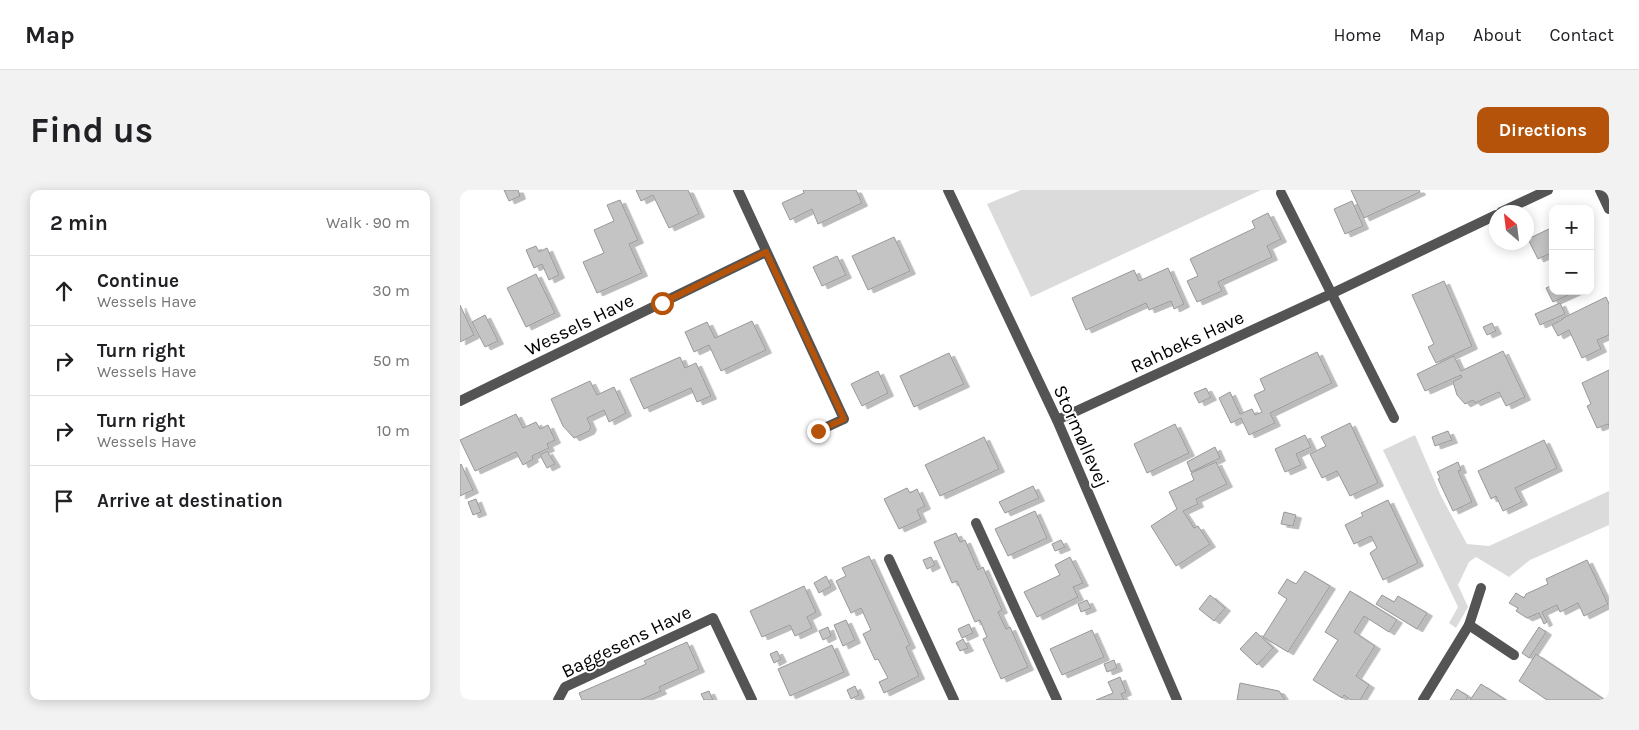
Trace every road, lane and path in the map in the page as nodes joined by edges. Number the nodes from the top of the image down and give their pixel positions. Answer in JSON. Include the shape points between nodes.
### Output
{"nodes":[{"id":1,"x":738,"y":190,"type":"edge"},
{"id":2,"x":948,"y":190,"type":"edge"},
{"id":3,"x":1548,"y":190,"type":"edge"},
{"id":4,"x":1600,"y":190,"type":"edge"},
{"id":5,"x":1281,"y":193,"type":"dead end"},
{"id":6,"x":1516,"y":205,"type":"edge"},
{"id":7,"x":1609,"y":209,"type":"edge"},
{"id":8,"x":1489,"y":218,"type":"edge"},
{"id":9,"x":766,"y":252,"type":"junction"},
{"id":10,"x":1333,"y":293,"type":"junction"},
{"id":11,"x":460,"y":401,"type":"edge"},
{"id":12,"x":1394,"y":418,"type":"dead end"},
{"id":13,"x":1057,"y":420,"type":"junction"},
{"id":14,"x":818,"y":431,"type":"dead end"},
{"id":15,"x":976,"y":523,"type":"dead end"},
{"id":16,"x":889,"y":559,"type":"dead end"},
{"id":17,"x":1481,"y":588,"type":"dead end"},
{"id":18,"x":1469,"y":625,"type":"junction"},
{"id":19,"x":1514,"y":655,"type":"dead end"},
{"id":20,"x":558,"y":700,"type":"edge"},
{"id":21,"x":752,"y":700,"type":"edge"},
{"id":22,"x":954,"y":700,"type":"edge"},
{"id":23,"x":1057,"y":700,"type":"edge"},
{"id":24,"x":1177,"y":700,"type":"edge"},
{"id":25,"x":1423,"y":700,"type":"edge"}],
"edges":[{"from":1,"to":9,"type":"street"},
{"from":2,"to":13,"type":"street","name":"Stormøllevej"},
{"from":3,"to":6,"type":"street"},
{"from":4,"to":7,"type":"street"},
{"from":5,"to":10,"type":"street"},
{"from":8,"to":10,"type":"street","name":"Rahbeks Have"},
{"from":9,"to":11,"type":"street","name":"Wessels Have"},
{"from":9,"to":14,"type":"street","via":[[844,419]]},
{"from":10,"to":12,"type":"street"},
{"from":10,"to":13,"type":"street","name":"Rahbeks Have"},
{"from":13,"to":24,"type":"street","name":"Stormøllevej"},
{"from":15,"to":23,"type":"street"},
{"from":16,"to":22,"type":"street"},
{"from":17,"to":18,"type":"street"},
{"from":18,"to":19,"type":"street"},
{"from":18,"to":25,"type":"street"},
{"from":20,"to":21,"type":"street","name":"Baggesens Have","via":[[565,687],[712,618]]}]}
